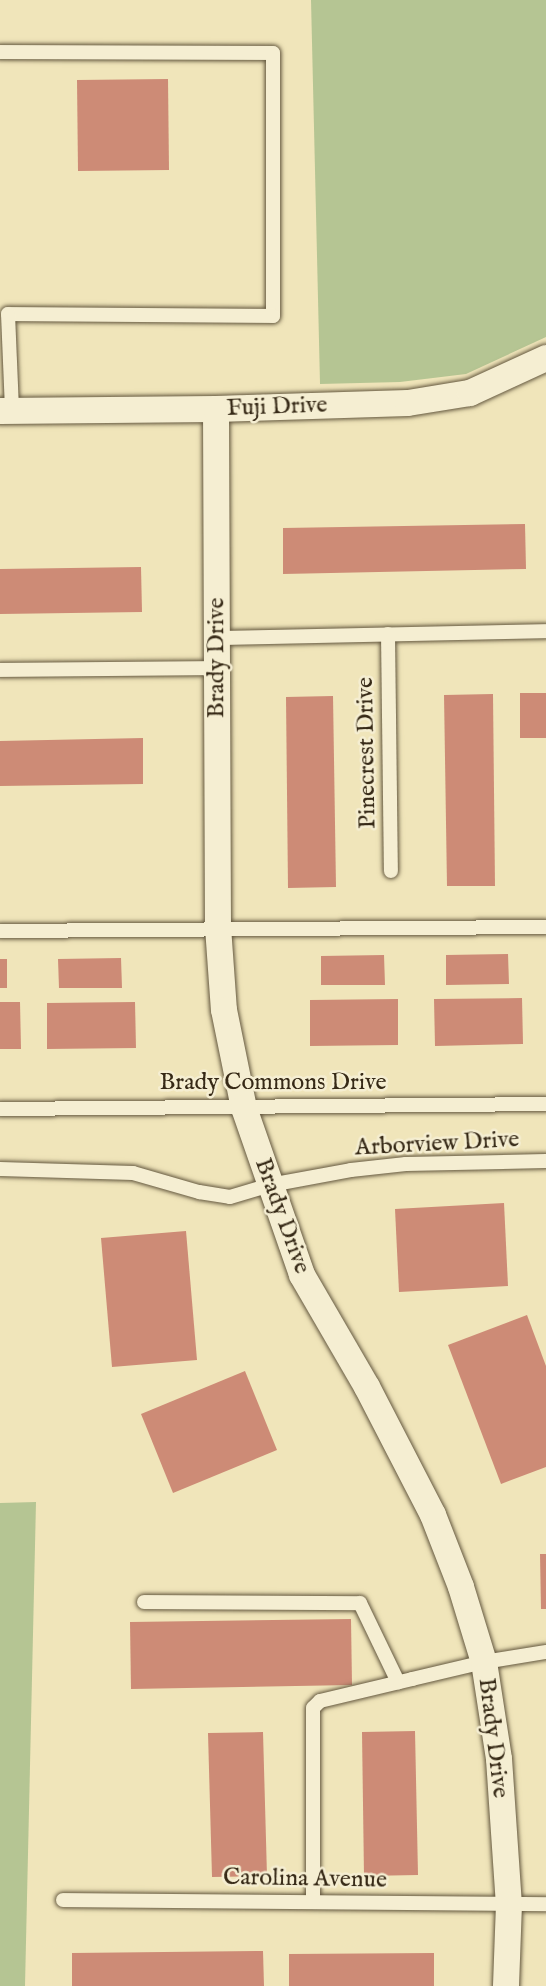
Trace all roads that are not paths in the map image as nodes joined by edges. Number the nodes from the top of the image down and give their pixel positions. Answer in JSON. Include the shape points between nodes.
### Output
{"nodes":[{"id":1,"x":0,"y":52,"type":"edge"},
{"id":2,"x":4,"y":314,"type":"edge"},
{"id":3,"x":546,"y":358,"type":"edge"},
{"id":4,"x":216,"y":409,"type":"junction"},
{"id":5,"x":6,"y":410,"type":"edge"},
{"id":6,"x":546,"y":631,"type":"edge"},
{"id":7,"x":388,"y":634,"type":"junction"},
{"id":8,"x":217,"y":638,"type":"junction"},
{"id":9,"x":217,"y":668,"type":"junction"},
{"id":10,"x":0,"y":670,"type":"edge"},
{"id":11,"x":391,"y":870,"type":"dead end"},
{"id":12,"x":546,"y":927,"type":"edge"},
{"id":13,"x":218,"y":928,"type":"junction"},
{"id":14,"x":0,"y":930,"type":"edge"},
{"id":15,"x":546,"y":1104,"type":"edge"},
{"id":16,"x":244,"y":1108,"type":"junction"},
{"id":17,"x":0,"y":1109,"type":"edge"},
{"id":18,"x":546,"y":1161,"type":"edge"},
{"id":19,"x":0,"y":1169,"type":"edge"},
{"id":20,"x":270,"y":1185,"type":"junction"},
{"id":21,"x":144,"y":1602,"type":"dead end"},
{"id":22,"x":546,"y":1652,"type":"edge"},
{"id":23,"x":484,"y":1662,"type":"junction"},
{"id":24,"x":398,"y":1682,"type":"junction"},
{"id":25,"x":63,"y":1900,"type":"dead end"},
{"id":26,"x":313,"y":1901,"type":"junction"},
{"id":27,"x":509,"y":1904,"type":"junction"},
{"id":28,"x":546,"y":1904,"type":"edge"},
{"id":29,"x":506,"y":1986,"type":"edge"}],
"edges":[{"from":1,"to":2,"type":"lane","via":[[273,53],[273,316]]},
{"from":2,"to":5,"type":"lane"},
{"from":3,"to":4,"type":"street","name":"Fuji Drive","via":[[470,393],[408,403]]},
{"from":4,"to":5,"type":"street","name":"Fuji Drive"},
{"from":4,"to":8,"type":"street","name":"Brady Drive"},
{"from":6,"to":7,"type":"lane"},
{"from":7,"to":8,"type":"lane"},
{"from":7,"to":11,"type":"lane","name":"Pinecrest Drive"},
{"from":8,"to":9,"type":"street","name":"Brady Drive"},
{"from":9,"to":10,"type":"lane"},
{"from":9,"to":13,"type":"street","name":"Brady Drive"},
{"from":12,"to":13,"type":"lane"},
{"from":13,"to":14,"type":"lane"},
{"from":13,"to":16,"type":"street","name":"Brady Drive","via":[[224,1010]]},
{"from":15,"to":16,"type":"lane","name":"Brady Commons Drive"},
{"from":16,"to":17,"type":"lane","name":"Brady Commons Drive"},
{"from":16,"to":20,"type":"street","name":"Brady Drive"},
{"from":18,"to":20,"type":"lane","name":"Arborview Drive","via":[[406,1164]]},
{"from":19,"to":20,"type":"lane","name":"Arborview Drive","via":[[133,1173],[230,1197]]},
{"from":20,"to":23,"type":"street","name":"Brady Drive","via":[[302,1275],[367,1387],[433,1516]]},
{"from":21,"to":24,"type":"lane","via":[[360,1603]]},
{"from":22,"to":23,"type":"lane"},
{"from":23,"to":24,"type":"lane"},
{"from":23,"to":27,"type":"street","name":"Brady Drive","via":[[499,1759]]},
{"from":24,"to":26,"type":"lane","via":[[320,1702],[313,1708]]},
{"from":25,"to":26,"type":"lane","name":"Carolina Avenue"},
{"from":26,"to":27,"type":"lane","name":"Carolina Avenue"},
{"from":27,"to":28,"type":"lane","name":"Carolina Avenue"},
{"from":27,"to":29,"type":"street","name":"Brady Drive"}]}
